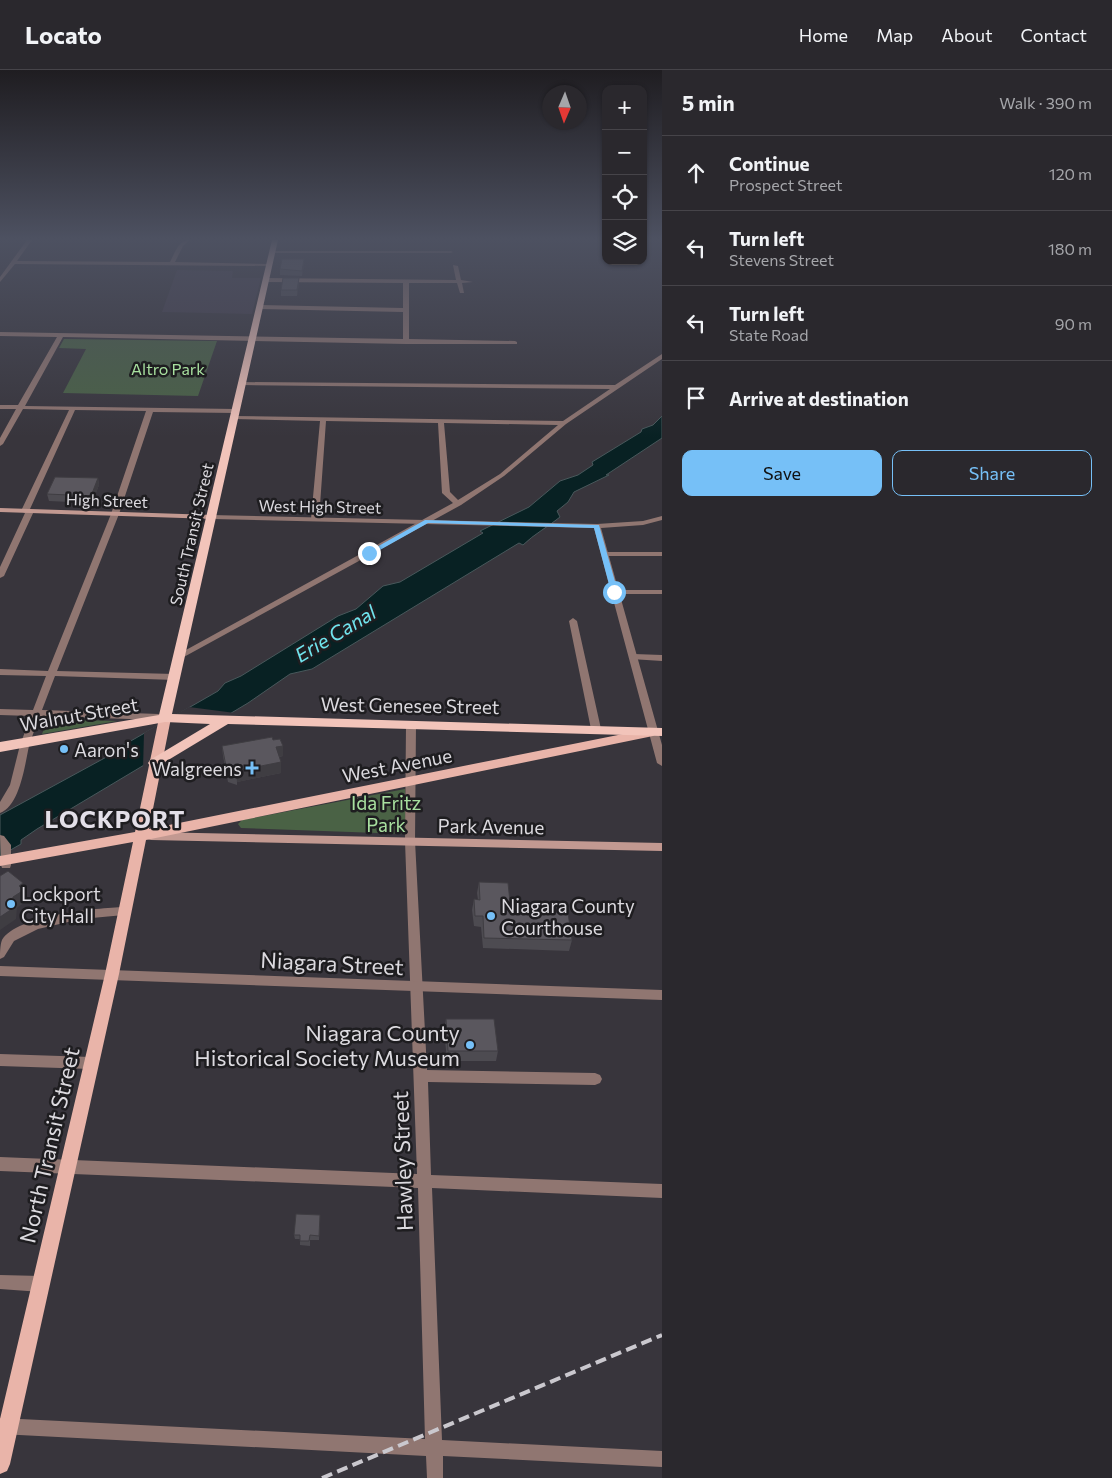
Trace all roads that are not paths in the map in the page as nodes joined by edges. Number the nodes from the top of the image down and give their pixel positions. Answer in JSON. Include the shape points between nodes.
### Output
{"nodes":[{"id":1,"x":406,"y":306,"type":"edge"},
{"id":2,"x":260,"y":307,"type":"joint"},
{"id":3,"x":406,"y":310,"type":"junction"},
{"id":4,"x":0,"y":334,"type":"edge"},
{"id":5,"x":61,"y":336,"type":"junction"},
{"id":6,"x":252,"y":340,"type":"junction"},
{"id":7,"x":406,"y":342,"type":"junction"},
{"id":8,"x":515,"y":343,"type":"dead end"},
{"id":9,"x":662,"y":356,"type":"edge"},
{"id":10,"x":242,"y":383,"type":"junction"},
{"id":11,"x":616,"y":387,"type":"junction"},
{"id":12,"x":0,"y":407,"type":"edge"},
{"id":13,"x":20,"y":408,"type":"junction"},
{"id":14,"x":73,"y":408,"type":"junction"},
{"id":15,"x":150,"y":410,"type":"junction"},
{"id":16,"x":235,"y":414,"type":"junction"},
{"id":17,"x":323,"y":419,"type":"junction"},
{"id":18,"x":441,"y":420,"type":"junction"},
{"id":19,"x":564,"y":423,"type":"junction"},
{"id":20,"x":0,"y":444,"type":"edge"},
{"id":21,"x":458,"y":503,"type":"junction"},
{"id":22,"x":0,"y":510,"type":"edge"},
{"id":23,"x":27,"y":511,"type":"junction"},
{"id":24,"x":114,"y":514,"type":"junction"},
{"id":25,"x":213,"y":517,"type":"junction"},
{"id":26,"x":662,"y":518,"type":"edge"},
{"id":27,"x":315,"y":519,"type":"junction"},
{"id":28,"x":427,"y":522,"type":"junction"},
{"id":29,"x":597,"y":526,"type":"junction"},
{"id":30,"x":605,"y":554,"type":"junction"},
{"id":31,"x":662,"y":554,"type":"edge"},
{"id":32,"x":0,"y":576,"type":"edge"},
{"id":33,"x":614,"y":592,"type":"junction"},
{"id":34,"x":662,"y":592,"type":"edge"},
{"id":35,"x":573,"y":621,"type":"dead end"},
{"id":36,"x":179,"y":656,"type":"junction"},
{"id":37,"x":634,"y":657,"type":"junction"},
{"id":38,"x":662,"y":658,"type":"edge"},
{"id":39,"x":0,"y":672,"type":"edge"},
{"id":40,"x":49,"y":674,"type":"junction"},
{"id":41,"x":175,"y":677,"type":"junction"},
{"id":42,"x":0,"y":712,"type":"edge"},
{"id":43,"x":36,"y":713,"type":"junction"},
{"id":44,"x":166,"y":719,"type":"junction"},
{"id":45,"x":231,"y":720,"type":"junction"},
{"id":46,"x":411,"y":724,"type":"junction"},
{"id":47,"x":596,"y":729,"type":"junction"},
{"id":48,"x":658,"y":732,"type":"edge"},
{"id":49,"x":25,"y":742,"type":"junction"},
{"id":50,"x":0,"y":747,"type":"edge"},
{"id":51,"x":662,"y":763,"type":"edge"},
{"id":52,"x":154,"y":767,"type":"junction"},
{"id":53,"x":410,"y":781,"type":"junction"},
{"id":54,"x":0,"y":809,"type":"edge"},
{"id":55,"x":140,"y":836,"type":"junction"},
{"id":56,"x":0,"y":839,"type":"edge"},
{"id":57,"x":410,"y":841,"type":"junction"},
{"id":58,"x":662,"y":847,"type":"edge"},
{"id":59,"x":4,"y":861,"type":"edge"},
{"id":60,"x":124,"y":911,"type":"junction"},
{"id":61,"x":0,"y":954,"type":"edge"},
{"id":62,"x":0,"y":971,"type":"edge"},
{"id":63,"x":112,"y":974,"type":"junction"},
{"id":64,"x":416,"y":987,"type":"junction"},
{"id":65,"x":662,"y":995,"type":"edge"},
{"id":66,"x":0,"y":1060,"type":"edge"},
{"id":67,"x":90,"y":1063,"type":"junction"},
{"id":68,"x":422,"y":1076,"type":"junction"},
{"id":69,"x":595,"y":1079,"type":"dead end"},
{"id":70,"x":0,"y":1164,"type":"edge"},
{"id":71,"x":67,"y":1167,"type":"junction"},
{"id":72,"x":424,"y":1182,"type":"junction"},
{"id":73,"x":662,"y":1191,"type":"edge"},
{"id":74,"x":0,"y":1282,"type":"edge"},
{"id":75,"x":41,"y":1284,"type":"junction"},
{"id":76,"x":4,"y":1426,"type":"edge"},
{"id":77,"x":434,"y":1449,"type":"junction"},
{"id":78,"x":662,"y":1459,"type":"edge"},
{"id":79,"x":0,"y":1464,"type":"edge"},
{"id":80,"x":434,"y":1478,"type":"edge"}],
"edges":[{"from":1,"to":3,"type":"street"},
{"from":2,"to":3,"type":"street"},
{"from":2,"to":6,"type":"highway","name":"South Transit Street"},
{"from":3,"to":7,"type":"street"},
{"from":4,"to":5,"type":"street"},
{"from":5,"to":6,"type":"street"},
{"from":5,"to":13,"type":"street"},
{"from":6,"to":7,"type":"street"},
{"from":6,"to":10,"type":"highway","name":"South Transit Street"},
{"from":7,"to":8,"type":"street"},
{"from":9,"to":11,"type":"street"},
{"from":10,"to":11,"type":"street"},
{"from":10,"to":16,"type":"highway","name":"South Transit Street"},
{"from":11,"to":19,"type":"street"},
{"from":12,"to":13,"type":"street"},
{"from":13,"to":14,"type":"street"},
{"from":13,"to":20,"type":"street"},
{"from":14,"to":15,"type":"street"},
{"from":14,"to":23,"type":"street"},
{"from":15,"to":16,"type":"street"},
{"from":15,"to":24,"type":"street"},
{"from":16,"to":17,"type":"street"},
{"from":16,"to":25,"type":"highway","name":"South Transit Street"},
{"from":17,"to":18,"type":"street"},
{"from":17,"to":27,"type":"street"},
{"from":18,"to":19,"type":"street"},
{"from":18,"to":21,"type":"street","via":[[446,493]]},
{"from":19,"to":21,"type":"street","via":[[502,475]]},
{"from":21,"to":28,"type":"street"},
{"from":22,"to":23,"type":"main road","name":"High Street"},
{"from":23,"to":24,"type":"main road","name":"High Street"},
{"from":23,"to":32,"type":"street"},
{"from":24,"to":25,"type":"main road","name":"High Street"},
{"from":24,"to":40,"type":"street"},
{"from":25,"to":27,"type":"street","name":"West High Street"},
{"from":25,"to":36,"type":"highway","name":"South Transit Street"},
{"from":26,"to":29,"type":"street","name":"West High Street","via":[[642,523]]},
{"from":27,"to":28,"type":"street","name":"West High Street"},
{"from":28,"to":29,"type":"street","name":"West High Street"},
{"from":28,"to":36,"type":"street"},
{"from":29,"to":30,"type":"street"},
{"from":30,"to":31,"type":"street"},
{"from":30,"to":33,"type":"street"},
{"from":33,"to":34,"type":"street"},
{"from":33,"to":37,"type":"street"},
{"from":35,"to":47,"type":"street"},
{"from":36,"to":41,"type":"highway","name":"South Transit Street"},
{"from":37,"to":38,"type":"street"},
{"from":37,"to":48,"type":"street"},
{"from":39,"to":40,"type":"street"},
{"from":40,"to":41,"type":"street"},
{"from":40,"to":43,"type":"street"},
{"from":41,"to":44,"type":"highway","name":"South Transit Street"},
{"from":42,"to":43,"type":"street"},
{"from":43,"to":44,"type":"street"},
{"from":43,"to":49,"type":"street"},
{"from":44,"to":45,"type":"highway","name":"West Genesee Street"},
{"from":44,"to":49,"type":"highway","name":"Walnut Street"},
{"from":44,"to":52,"type":"main road","name":"South Transit Street"},
{"from":45,"to":46,"type":"highway","name":"West Genesee Street"},
{"from":45,"to":52,"type":"highway"},
{"from":46,"to":47,"type":"highway","name":"West Genesee Street"},
{"from":46,"to":53,"type":"street","name":"Hawley Street"},
{"from":47,"to":48,"type":"highway","name":"West Genesee Street"},
{"from":48,"to":51,"type":"street"},
{"from":48,"to":53,"type":"main road","name":"West Avenue"},
{"from":49,"to":50,"type":"highway","name":"Walnut Street"},
{"from":49,"to":54,"type":"street","via":[[13,787],[7,803]]},
{"from":52,"to":55,"type":"main road","name":"South Transit Street"},
{"from":53,"to":55,"type":"main road","name":"West Avenue"},
{"from":53,"to":57,"type":"street","name":"Hawley Street"},
{"from":55,"to":57,"type":"main road","name":"Park Avenue"},
{"from":55,"to":59,"type":"main road","name":"West Avenue"},
{"from":55,"to":60,"type":"main road","name":"North Transit Street"},
{"from":56,"to":59,"type":"street","via":[[6,845]]},
{"from":57,"to":58,"type":"main road","name":"Park Avenue"},
{"from":57,"to":64,"type":"street","name":"Hawley Street"},
{"from":60,"to":61,"type":"street","via":[[99,912],[37,925],[9,938]]},
{"from":60,"to":63,"type":"main road","name":"North Transit Street"},
{"from":62,"to":63,"type":"street","name":"Niagara Street"},
{"from":63,"to":64,"type":"street","name":"Niagara Street"},
{"from":63,"to":67,"type":"main road","name":"North Transit Street"},
{"from":64,"to":65,"type":"street","name":"Niagara Street"},
{"from":64,"to":68,"type":"street","name":"Hawley Street"},
{"from":66,"to":67,"type":"street"},
{"from":67,"to":71,"type":"main road","name":"North Transit Street"},
{"from":68,"to":69,"type":"street"},
{"from":68,"to":72,"type":"street","name":"Hawley Street"},
{"from":70,"to":71,"type":"street"},
{"from":71,"to":72,"type":"street"},
{"from":71,"to":75,"type":"main road","name":"North Transit Street"},
{"from":72,"to":73,"type":"street"},
{"from":72,"to":77,"type":"street","name":"Hawley Street"},
{"from":74,"to":75,"type":"street"},
{"from":75,"to":76,"type":"main road","name":"North Transit Street"},
{"from":76,"to":77,"type":"street"},
{"from":76,"to":79,"type":"main road","name":"North Transit Street"},
{"from":77,"to":78,"type":"street"},
{"from":77,"to":80,"type":"street","name":"Hawley Street"}]}
